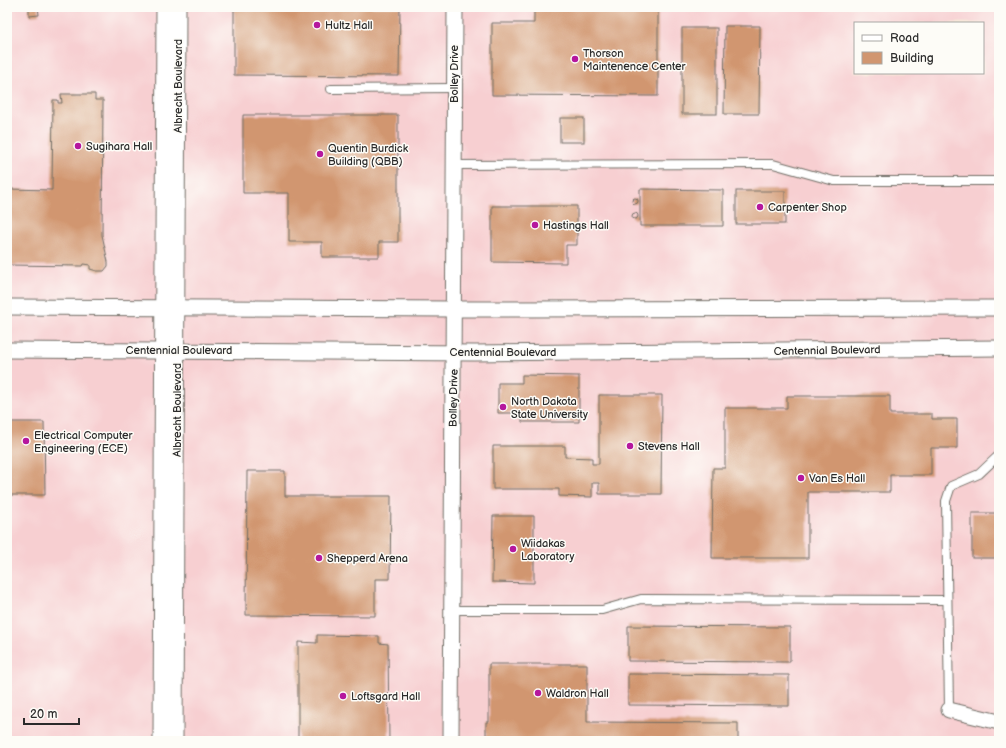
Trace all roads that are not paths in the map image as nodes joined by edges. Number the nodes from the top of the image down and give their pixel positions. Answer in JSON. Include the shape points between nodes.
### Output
{"nodes":[{"id":1,"x":164,"y":7,"type":"edge"},
{"id":2,"x":178,"y":7,"type":"edge"},
{"id":3,"x":455,"y":7,"type":"edge"},
{"id":4,"x":454,"y":88,"type":"junction"},
{"id":5,"x":331,"y":89,"type":"dead end"},
{"id":6,"x":454,"y":164,"type":"junction"},
{"id":7,"x":999,"y":181,"type":"edge"},
{"id":8,"x":7,"y":307,"type":"edge"},
{"id":9,"x":162,"y":308,"type":"junction"},
{"id":10,"x":999,"y":308,"type":"edge"},
{"id":11,"x":177,"y":309,"type":"junction"},
{"id":12,"x":454,"y":309,"type":"junction"},
{"id":13,"x":999,"y":348,"type":"edge"},
{"id":14,"x":7,"y":350,"type":"edge"},
{"id":15,"x":170,"y":351,"type":"junction"},
{"id":16,"x":454,"y":352,"type":"junction"},
{"id":17,"x":999,"y":455,"type":"edge"},
{"id":18,"x":947,"y":600,"type":"junction"},
{"id":19,"x":451,"y":610,"type":"junction"},
{"id":20,"x":949,"y":710,"type":"joint"},
{"id":21,"x":999,"y":722,"type":"edge"},
{"id":22,"x":161,"y":741,"type":"edge"},
{"id":23,"x":175,"y":741,"type":"edge"},
{"id":24,"x":451,"y":741,"type":"edge"}],
"edges":[{"from":1,"to":9,"type":"street","name":"Albrecht Boulevard"},
{"from":2,"to":11,"type":"street","name":"Albrecht Boulevard"},
{"from":3,"to":4,"type":"street","name":"Bolley Drive"},
{"from":4,"to":5,"type":"lane"},
{"from":4,"to":6,"type":"street","name":"Bolley Drive"},
{"from":6,"to":7,"type":"lane","via":[[773,164],[834,181]]},
{"from":6,"to":12,"type":"street","name":"Bolley Drive"},
{"from":8,"to":9,"type":"street"},
{"from":9,"to":11,"type":"street"},
{"from":9,"to":15,"type":"street","name":"Albrecht Boulevard"},
{"from":10,"to":12,"type":"street"},
{"from":11,"to":12,"type":"street"},
{"from":11,"to":15,"type":"street","name":"Albrecht Boulevard"},
{"from":12,"to":16,"type":"street","name":"Bolley Drive"},
{"from":13,"to":16,"type":"street","name":"Centennial Boulevard"},
{"from":14,"to":15,"type":"street","name":"Centennial Boulevard"},
{"from":15,"to":16,"type":"street","name":"Centennial Boulevard"},
{"from":15,"to":22,"type":"street","name":"Albrecht Boulevard"},
{"from":15,"to":23,"type":"street","name":"Albrecht Boulevard"},
{"from":16,"to":19,"type":"street","name":"Bolley Drive"},
{"from":17,"to":18,"type":"lane","via":[[979,474],[951,486],[946,501]]},
{"from":18,"to":19,"type":"lane","via":[[641,599],[602,610]]},
{"from":18,"to":20,"type":"lane"},
{"from":19,"to":24,"type":"street","name":"Bolley Drive"},
{"from":20,"to":21,"type":"street"}]}
